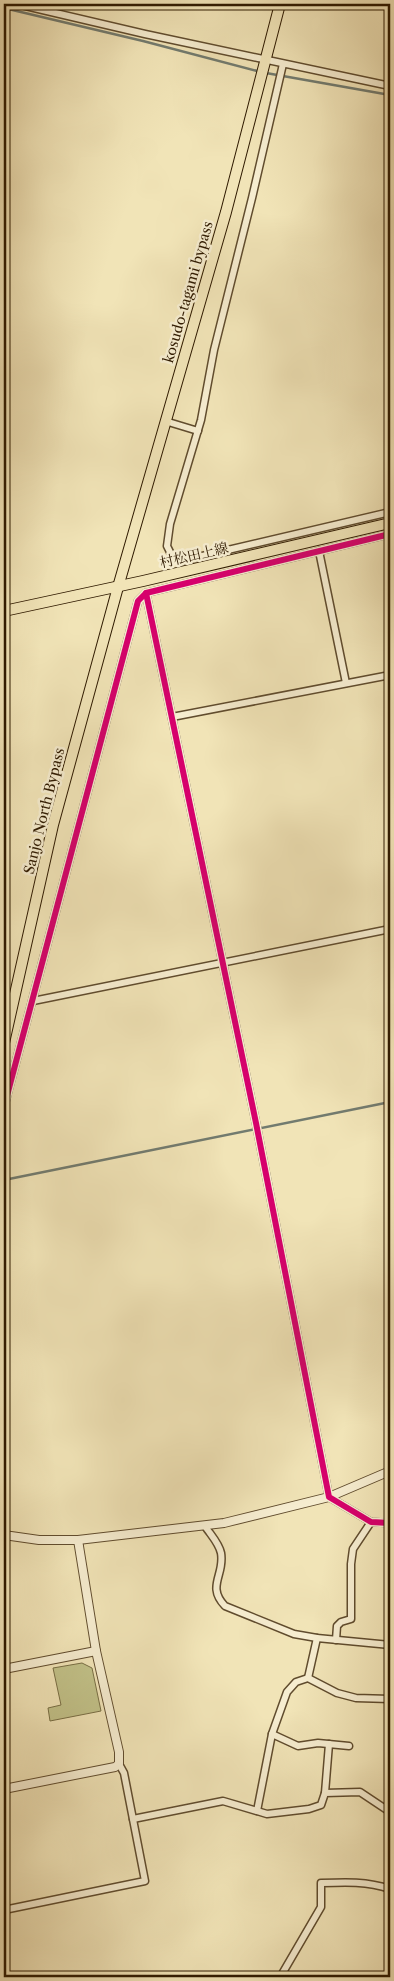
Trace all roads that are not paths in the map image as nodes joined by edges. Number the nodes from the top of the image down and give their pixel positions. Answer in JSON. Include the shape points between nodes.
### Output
{"nodes":[{"id":1,"x":17,"y":4,"type":"edge"},
{"id":2,"x":280,"y":4,"type":"edge"},
{"id":3,"x":265,"y":60,"type":"junction"},
{"id":4,"x":283,"y":64,"type":"junction"},
{"id":5,"x":390,"y":86,"type":"edge"},
{"id":6,"x":165,"y":421,"type":"junction"},
{"id":7,"x":198,"y":431,"type":"junction"},
{"id":8,"x":390,"y":512,"type":"edge"},
{"id":9,"x":390,"y":524,"type":"edge"},
{"id":10,"x":390,"y":534,"type":"edge"},
{"id":11,"x":318,"y":546,"type":"junction"},
{"id":12,"x":118,"y":587,"type":"junction"},
{"id":13,"x":146,"y":593,"type":"junction"},
{"id":14,"x":4,"y":611,"type":"edge"},
{"id":15,"x":390,"y":674,"type":"edge"},
{"id":16,"x":346,"y":683,"type":"junction"},
{"id":17,"x":172,"y":717,"type":"junction"},
{"id":18,"x":390,"y":929,"type":"edge"},
{"id":19,"x":222,"y":964,"type":"junction"},
{"id":20,"x":33,"y":1001,"type":"junction"},
{"id":21,"x":4,"y":1043,"type":"edge"},
{"id":22,"x":4,"y":1108,"type":"edge"},
{"id":23,"x":390,"y":1470,"type":"edge"},
{"id":24,"x":329,"y":1497,"type":"junction"},
{"id":25,"x":370,"y":1522,"type":"junction"},
{"id":26,"x":390,"y":1523,"type":"edge"},
{"id":27,"x":205,"y":1526,"type":"junction"},
{"id":28,"x":4,"y":1535,"type":"edge"},
{"id":29,"x":78,"y":1540,"type":"junction"},
{"id":30,"x":317,"y":1638,"type":"junction"},
{"id":31,"x":336,"y":1640,"type":"junction"},
{"id":32,"x":390,"y":1645,"type":"edge"},
{"id":33,"x":96,"y":1651,"type":"junction"},
{"id":34,"x":4,"y":1669,"type":"edge"},
{"id":35,"x":308,"y":1678,"type":"junction"},
{"id":36,"x":390,"y":1699,"type":"edge"},
{"id":37,"x":272,"y":1734,"type":"junction"},
{"id":38,"x":329,"y":1744,"type":"junction"},
{"id":39,"x":349,"y":1746,"type":"dead end"},
{"id":40,"x":119,"y":1764,"type":"junction"},
{"id":41,"x":4,"y":1789,"type":"edge"},
{"id":42,"x":325,"y":1793,"type":"junction"},
{"id":43,"x":257,"y":1811,"type":"junction"},
{"id":44,"x":390,"y":1812,"type":"edge"},
{"id":45,"x":133,"y":1818,"type":"junction"},
{"id":46,"x":390,"y":1889,"type":"edge"},
{"id":47,"x":4,"y":1910,"type":"edge"},
{"id":48,"x":390,"y":1970,"type":"edge"},
{"id":49,"x":288,"y":1977,"type":"edge"},
{"id":50,"x":386,"y":1977,"type":"edge"}],
"edges":[{"from":1,"to":3,"type":"street"},
{"from":2,"to":3,"type":"main road","name":"kosudo-tagami bypass"},
{"from":3,"to":4,"type":"street"},
{"from":3,"to":6,"type":"main road","name":"kosudo-tagami bypass","via":[[234,183]]},
{"from":4,"to":5,"type":"street"},
{"from":4,"to":7,"type":"street","via":[[214,350]]},
{"from":6,"to":7,"type":"street"},
{"from":6,"to":12,"type":"main road","name":"kosudo-tagami bypass"},
{"from":7,"to":8,"type":"street","via":[[170,524],[167,546],[172,556],[181,560]]},
{"from":9,"to":11,"type":"main road","name":"村松田上線"},
{"from":10,"to":11,"type":"street"},
{"from":11,"to":12,"type":"main road","name":"村松田上線"},
{"from":11,"to":13,"type":"street"},
{"from":11,"to":16,"type":"street"},
{"from":12,"to":14,"type":"main road","name":"村松田上線"},
{"from":12,"to":21,"type":"main road","name":"Sanjo North Bypass","via":[[52,825]]},
{"from":13,"to":17,"type":"street"},
{"from":13,"to":20,"type":"street","via":[[138,602]]},
{"from":15,"to":16,"type":"street"},
{"from":16,"to":17,"type":"street"},
{"from":17,"to":19,"type":"street"},
{"from":18,"to":19,"type":"street"},
{"from":19,"to":20,"type":"street"},
{"from":19,"to":24,"type":"street"},
{"from":20,"to":22,"type":"street"},
{"from":23,"to":24,"type":"street"},
{"from":24,"to":25,"type":"street"},
{"from":24,"to":27,"type":"street"},
{"from":25,"to":26,"type":"street"},
{"from":25,"to":31,"type":"street","via":[[353,1549],[351,1619],[337,1626]]},
{"from":27,"to":29,"type":"street"},
{"from":27,"to":30,"type":"street","via":[[221,1552],[215,1590],[224,1606],[294,1634]]},
{"from":28,"to":29,"type":"street","via":[[38,1540]]},
{"from":29,"to":33,"type":"street"},
{"from":30,"to":31,"type":"street"},
{"from":30,"to":35,"type":"street"},
{"from":31,"to":32,"type":"street"},
{"from":33,"to":34,"type":"street"},
{"from":33,"to":40,"type":"street"},
{"from":35,"to":36,"type":"street","via":[[356,1698]]},
{"from":35,"to":37,"type":"street","via":[[296,1682],[287,1692]]},
{"from":37,"to":38,"type":"street","via":[[298,1746]]},
{"from":37,"to":43,"type":"street"},
{"from":38,"to":39,"type":"street"},
{"from":38,"to":42,"type":"street"},
{"from":40,"to":41,"type":"street"},
{"from":40,"to":45,"type":"street","via":[[124,1773]]},
{"from":42,"to":43,"type":"street","via":[[321,1805],[309,1809],[267,1814]]},
{"from":42,"to":44,"type":"street","via":[[360,1792]]},
{"from":43,"to":45,"type":"street","via":[[223,1801]]},
{"from":45,"to":47,"type":"street","via":[[145,1881]]},
{"from":46,"to":49,"type":"street","via":[[372,1883],[321,1883],[321,1906],[282,1974]]},
{"from":48,"to":50,"type":"street"}]}
